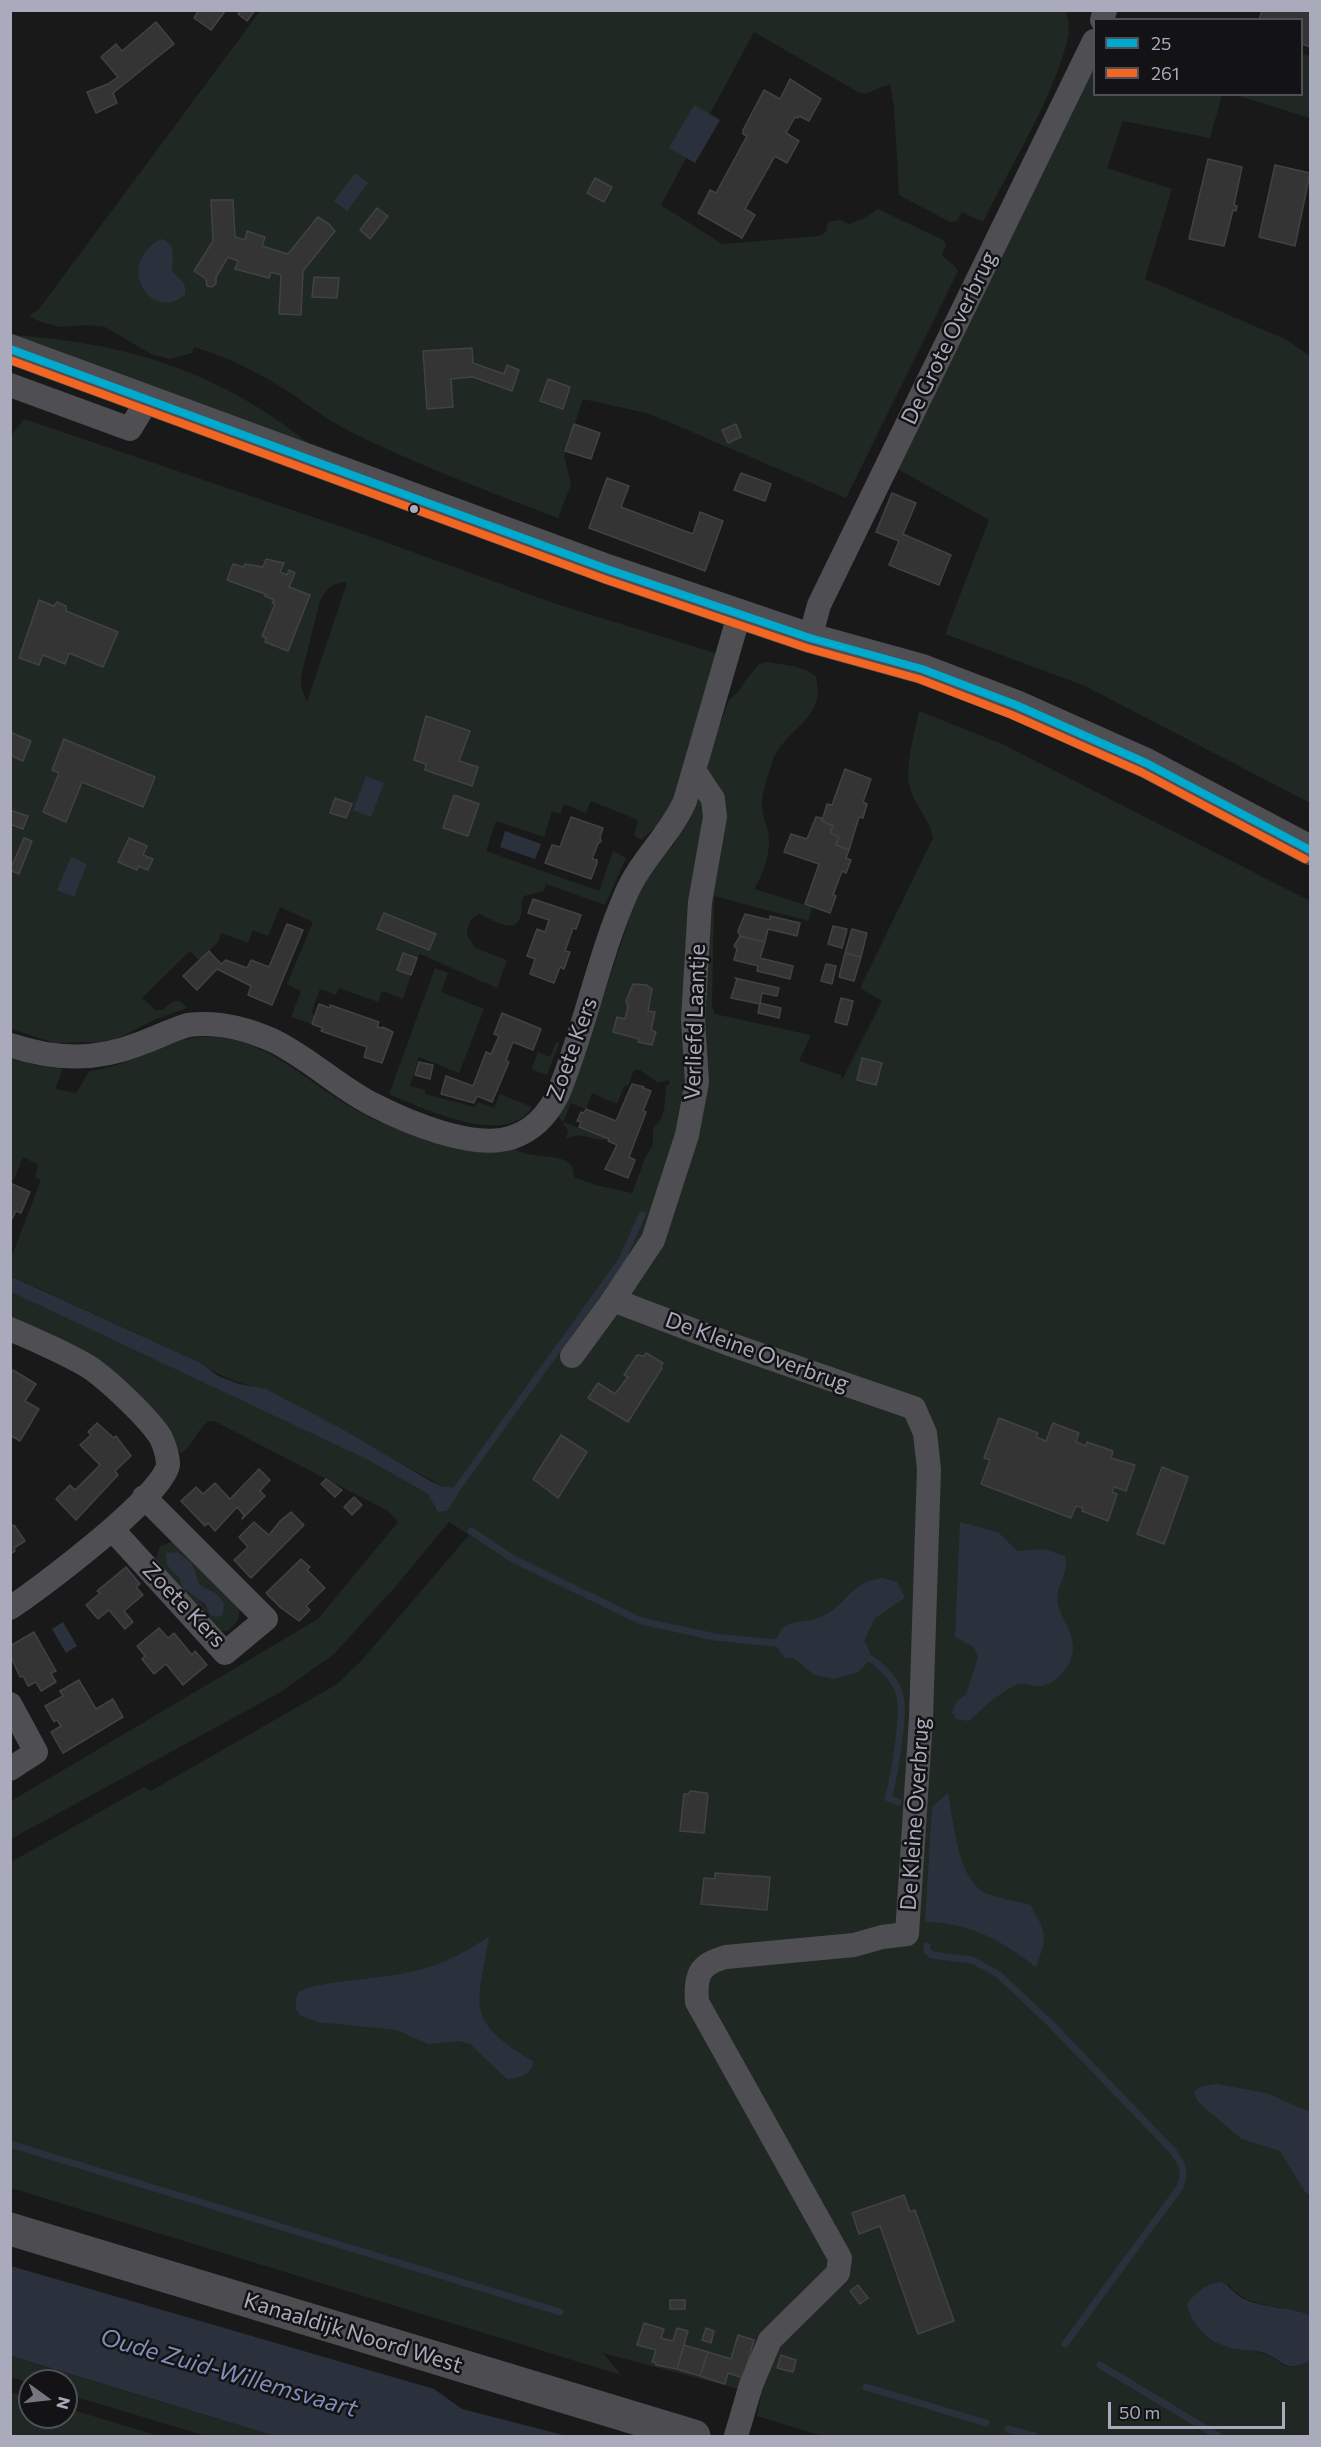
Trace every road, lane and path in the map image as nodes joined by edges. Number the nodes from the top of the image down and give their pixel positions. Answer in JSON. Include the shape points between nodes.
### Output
{"nodes":[{"id":1,"x":1093,"y":45,"type":"edge"},
{"id":2,"x":10,"y":349,"type":"edge"},
{"id":3,"x":10,"y":385,"type":"edge"},
{"id":4,"x":148,"y":399,"type":"junction"},
{"id":5,"x":740,"y":615,"type":"junction"},
{"id":6,"x":810,"y":638,"type":"junction"},
{"id":7,"x":695,"y":772,"type":"junction"},
{"id":8,"x":1311,"y":850,"type":"edge"},
{"id":9,"x":10,"y":1045,"type":"edge"},
{"id":10,"x":613,"y":1299,"type":"junction"},
{"id":11,"x":10,"y":1329,"type":"edge"},
{"id":12,"x":572,"y":1356,"type":"dead end"},
{"id":13,"x":144,"y":1497,"type":"junction"},
{"id":14,"x":112,"y":1529,"type":"junction"},
{"id":15,"x":10,"y":1608,"type":"edge"},
{"id":16,"x":10,"y":1704,"type":"edge"},
{"id":17,"x":10,"y":1769,"type":"edge"},
{"id":18,"x":10,"y":2229,"type":"edge"},
{"id":19,"x":694,"y":2436,"type":"edge"},
{"id":20,"x":736,"y":2436,"type":"edge"}],
"edges":[{"from":1,"to":6,"type":"street","name":"De Grote Overbrug","via":[[819,605]]},
{"from":2,"to":4,"type":"street"},
{"from":3,"to":4,"type":"street","via":[[130,429]]},
{"from":4,"to":5,"type":"street"},
{"from":5,"to":6,"type":"street"},
{"from":5,"to":7,"type":"street","name":"Zoete Kers"},
{"from":6,"to":8,"type":"street","via":[[922,669],[1016,705],[1146,764]]},
{"from":7,"to":9,"type":"street","name":"Zoete Kers","via":[[679,816],[627,892],[552,1106],[540,1121],[512,1138],[492,1141],[456,1136],[396,1115],[372,1104],[287,1048],[238,1027],[188,1025],[93,1056],[59,1057]]},
{"from":7,"to":10,"type":"street","name":"Verliefd Laantje","via":[[713,799],[715,817],[700,902],[693,1020],[697,1082],[687,1136],[653,1240]]},
{"from":10,"to":12,"type":"street","name":"Verliefd Laantje"},
{"from":10,"to":20,"type":"street","name":"De Kleine Overbrug","via":[[914,1408],[925,1433],[929,1469],[921,1718],[907,1934],[854,1945],[726,1957],[711,1961],[695,1983],[697,2002],[840,2258],[838,2273],[770,2340]]},
{"from":11,"to":13,"type":"street","via":[[91,1369],[161,1437],[168,1465],[163,1478]]},
{"from":13,"to":14,"type":"street"},
{"from":13,"to":14,"type":"street","name":"Zoete Kers","via":[[266,1619],[225,1653]]},
{"from":14,"to":15,"type":"street"},
{"from":16,"to":17,"type":"street","via":[[36,1752]]},
{"from":18,"to":19,"type":"main road","name":"Kanaaldijk Noord West"}]}
